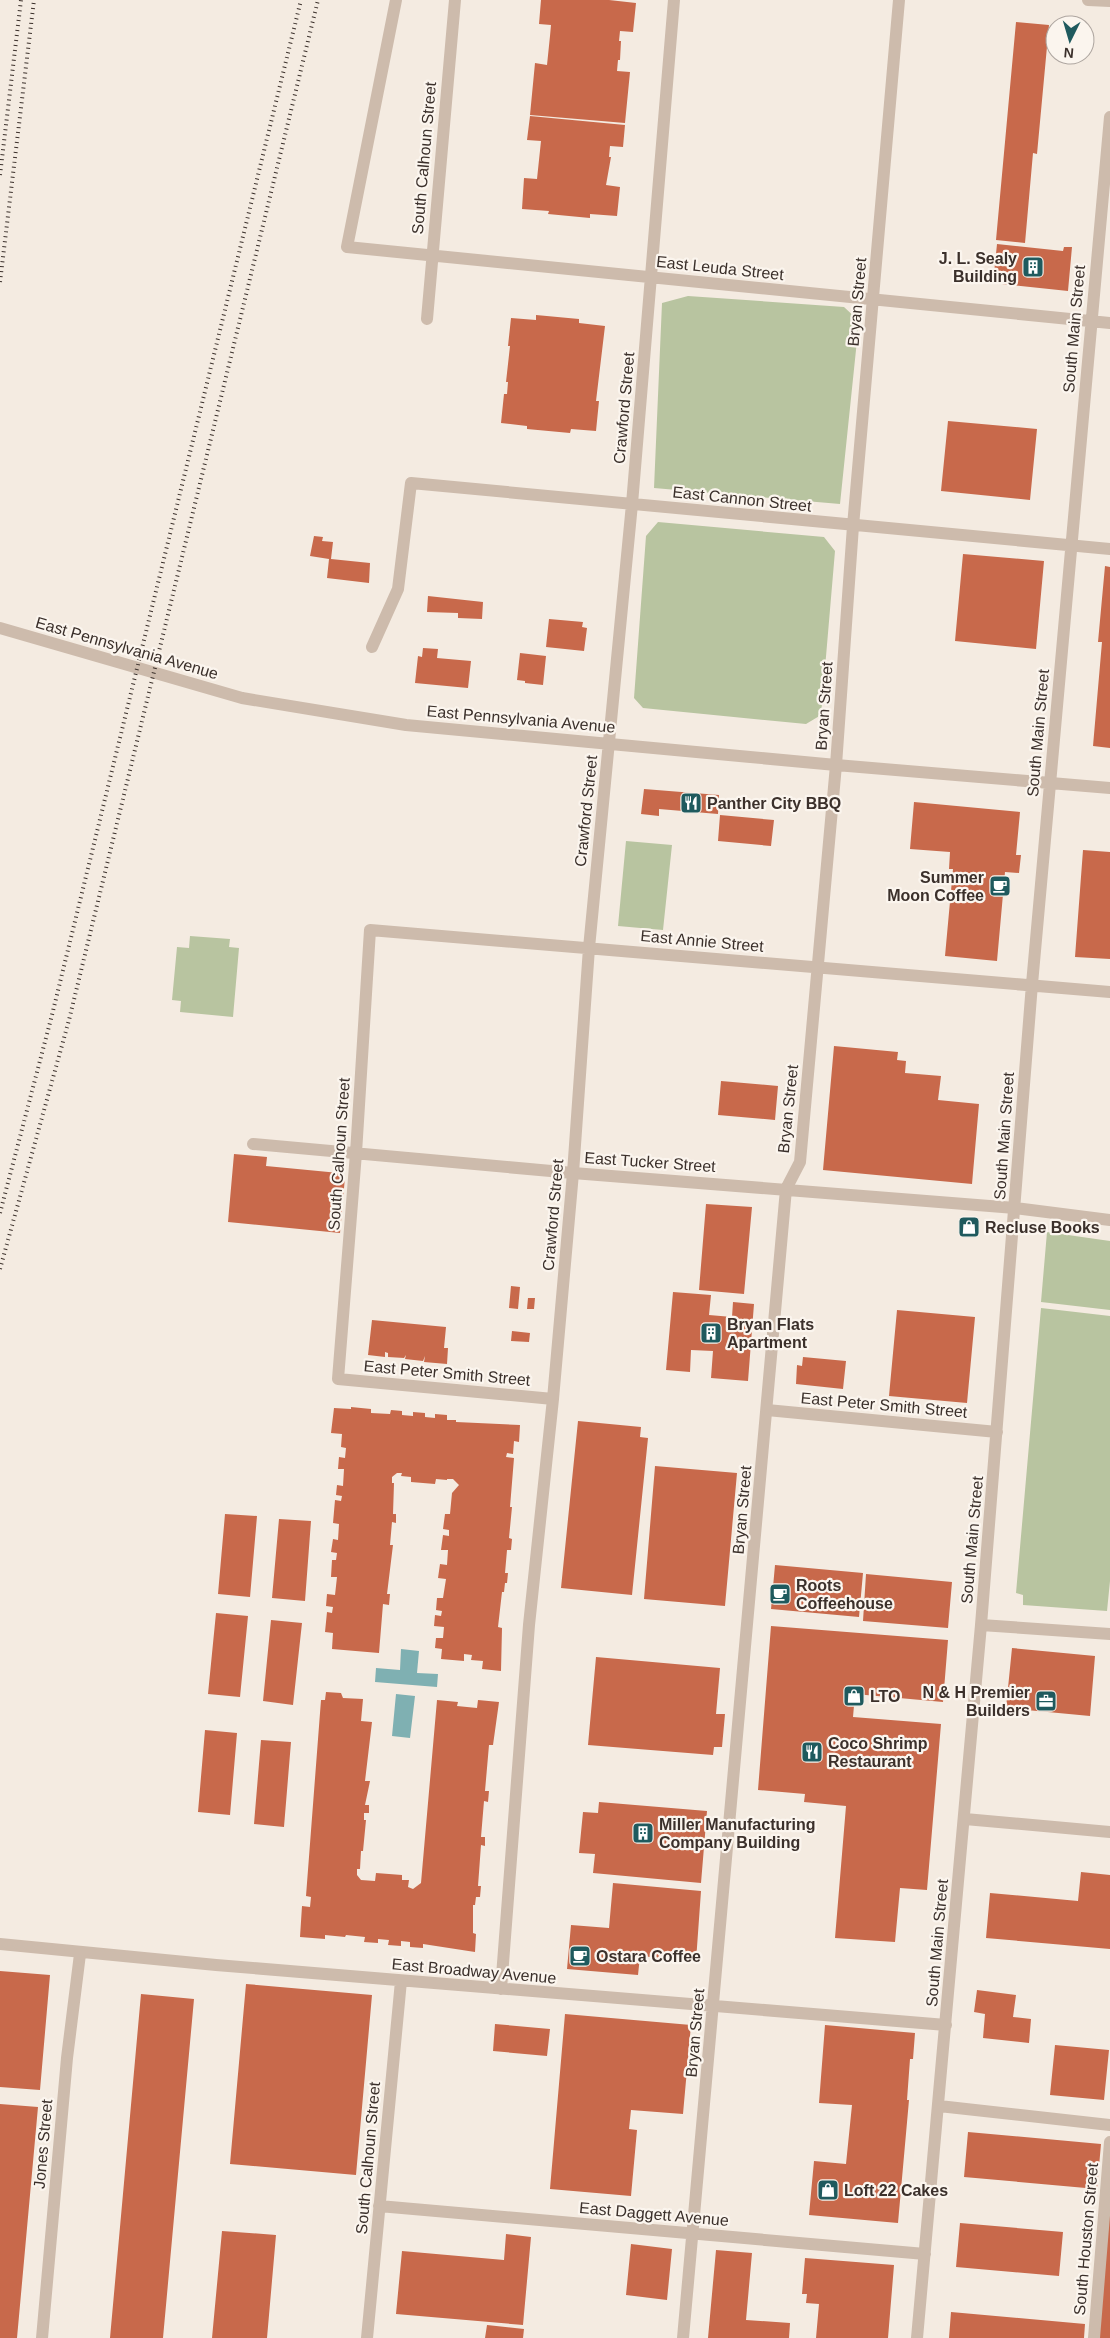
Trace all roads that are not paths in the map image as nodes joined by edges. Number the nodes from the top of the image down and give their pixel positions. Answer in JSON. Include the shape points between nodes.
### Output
{"nodes":[{"id":1,"x":396,"y":0,"type":"edge"},
{"id":2,"x":455,"y":0,"type":"edge"},
{"id":3,"x":674,"y":0,"type":"edge"},
{"id":4,"x":900,"y":0,"type":"edge"},
{"id":5,"x":1088,"y":0,"type":"edge"},
{"id":6,"x":1110,"y":1,"type":"edge"},
{"id":7,"x":1110,"y":117,"type":"edge"},
{"id":8,"x":431,"y":256,"type":"junction"},
{"id":9,"x":652,"y":278,"type":"junction"},
{"id":10,"x":873,"y":299,"type":"junction"},
{"id":11,"x":427,"y":319,"type":"dead end"},
{"id":12,"x":1091,"y":320,"type":"junction"},
{"id":13,"x":1110,"y":323,"type":"edge"},
{"id":14,"x":632,"y":504,"type":"junction"},
{"id":15,"x":853,"y":526,"type":"junction"},
{"id":16,"x":1071,"y":546,"type":"junction"},
{"id":17,"x":1110,"y":549,"type":"edge"},
{"id":18,"x":0,"y":628,"type":"edge"},
{"id":19,"x":372,"y":647,"type":"dead end"},
{"id":20,"x":609,"y":744,"type":"junction"},
{"id":21,"x":836,"y":765,"type":"junction"},
{"id":22,"x":1050,"y":783,"type":"junction"},
{"id":23,"x":1110,"y":788,"type":"edge"},
{"id":24,"x":370,"y":930,"type":"joint"},
{"id":25,"x":589,"y":948,"type":"junction"},
{"id":26,"x":818,"y":967,"type":"junction"},
{"id":27,"x":1032,"y":984,"type":"junction"},
{"id":28,"x":1110,"y":992,"type":"edge"},
{"id":29,"x":253,"y":1144,"type":"dead end"},
{"id":30,"x":356,"y":1153,"type":"junction"},
{"id":31,"x":574,"y":1173,"type":"junction"},
{"id":32,"x":786,"y":1189,"type":"junction"},
{"id":33,"x":1015,"y":1208,"type":"junction"},
{"id":34,"x":1110,"y":1220,"type":"edge"},
{"id":35,"x":338,"y":1379,"type":"joint"},
{"id":36,"x":553,"y":1399,"type":"junction"},
{"id":37,"x":767,"y":1410,"type":"junction"},
{"id":38,"x":997,"y":1432,"type":"junction"},
{"id":39,"x":982,"y":1625,"type":"junction"},
{"id":40,"x":1110,"y":1634,"type":"edge"},
{"id":41,"x":965,"y":1819,"type":"junction"},
{"id":42,"x":1110,"y":1832,"type":"edge"},
{"id":43,"x":0,"y":1944,"type":"edge"},
{"id":44,"x":80,"y":1954,"type":"junction"},
{"id":45,"x":401,"y":1981,"type":"junction"},
{"id":46,"x":501,"y":1989,"type":"junction"},
{"id":47,"x":714,"y":2006,"type":"junction"},
{"id":48,"x":946,"y":2026,"type":"junction"},
{"id":49,"x":939,"y":2106,"type":"junction"},
{"id":50,"x":1110,"y":2125,"type":"edge"},
{"id":51,"x":1110,"y":2142,"type":"edge"},
{"id":52,"x":379,"y":2206,"type":"junction"},
{"id":53,"x":693,"y":2234,"type":"junction"},
{"id":54,"x":925,"y":2254,"type":"junction"},
{"id":55,"x":42,"y":2338,"type":"edge"},
{"id":56,"x":367,"y":2338,"type":"edge"},
{"id":57,"x":683,"y":2338,"type":"edge"},
{"id":58,"x":917,"y":2338,"type":"edge"},
{"id":59,"x":1094,"y":2338,"type":"edge"}],
"edges":[{"from":1,"to":8,"type":"street","name":"East Leuda Street","via":[[347,247]]},
{"from":2,"to":8,"type":"street","name":"South Calhoun Street"},
{"from":3,"to":9,"type":"street","name":"Crawford Street"},
{"from":4,"to":10,"type":"street","name":"Bryan Street"},
{"from":5,"to":6,"type":"street"},
{"from":7,"to":12,"type":"street","name":"South Main Street"},
{"from":8,"to":9,"type":"street","name":"East Leuda Street"},
{"from":8,"to":11,"type":"street","name":"South Calhoun Street"},
{"from":9,"to":10,"type":"street","name":"East Leuda Street"},
{"from":9,"to":14,"type":"street","name":"Crawford Street"},
{"from":10,"to":12,"type":"street","name":"East Leuda Street"},
{"from":10,"to":15,"type":"street","name":"Bryan Street"},
{"from":12,"to":13,"type":"street","name":"East Leuda Street"},
{"from":12,"to":16,"type":"street","name":"South Main Street"},
{"from":14,"to":15,"type":"street","name":"East Cannon Street"},
{"from":14,"to":19,"type":"street","name":"East Cannon Street","via":[[411,484],[398,590]]},
{"from":14,"to":20,"type":"street","name":"Crawford Street"},
{"from":15,"to":16,"type":"street","name":"East Cannon Street"},
{"from":15,"to":21,"type":"street","name":"Bryan Street"},
{"from":16,"to":17,"type":"street","name":"East Cannon Street"},
{"from":16,"to":22,"type":"street","name":"South Main Street"},
{"from":18,"to":20,"type":"street","name":"East Pennsylvania Avenue","via":[[242,698],[406,725]]},
{"from":20,"to":21,"type":"street","name":"East Pennsylvania Avenue"},
{"from":20,"to":25,"type":"street","name":"Crawford Street"},
{"from":21,"to":22,"type":"street","name":"East Pennsylvania Avenue"},
{"from":21,"to":26,"type":"street","name":"Bryan Street"},
{"from":22,"to":23,"type":"street","name":"East Pennsylvania Avenue"},
{"from":22,"to":27,"type":"street","name":"South Main Street"},
{"from":24,"to":25,"type":"street","name":"East Annie Street"},
{"from":24,"to":30,"type":"street","name":"South Calhoun Street"},
{"from":25,"to":26,"type":"street","name":"East Annie Street"},
{"from":25,"to":31,"type":"street","name":"Crawford Street"},
{"from":26,"to":27,"type":"street","name":"East Annie Street"},
{"from":26,"to":32,"type":"street","name":"Bryan Street","via":[[800,1162]]},
{"from":27,"to":28,"type":"street","name":"East Annie Street"},
{"from":27,"to":33,"type":"street","name":"South Main Street"},
{"from":29,"to":30,"type":"street","name":"East Tucker Street"},
{"from":30,"to":31,"type":"street","name":"East Tucker Street"},
{"from":30,"to":35,"type":"street","name":"South Calhoun Street"},
{"from":31,"to":32,"type":"street","name":"East Tucker Street"},
{"from":31,"to":36,"type":"street","name":"Crawford Street"},
{"from":32,"to":33,"type":"street","name":"East Tucker Street"},
{"from":32,"to":37,"type":"street","name":"Bryan Street"},
{"from":33,"to":34,"type":"street","name":"East Tucker Street"},
{"from":33,"to":38,"type":"street","name":"South Main Street"},
{"from":35,"to":36,"type":"street","name":"East Peter Smith Street"},
{"from":36,"to":46,"type":"street","name":"Crawford Street","via":[[529,1625]]},
{"from":37,"to":38,"type":"street","name":"East Peter Smith Street"},
{"from":37,"to":47,"type":"street","name":"Bryan Street"},
{"from":38,"to":39,"type":"street","name":"South Main Street"},
{"from":39,"to":40,"type":"street"},
{"from":39,"to":41,"type":"street","name":"South Main Street"},
{"from":41,"to":42,"type":"street"},
{"from":41,"to":48,"type":"street","name":"South Main Street"},
{"from":43,"to":44,"type":"street","name":"East Broadway Avenue"},
{"from":44,"to":45,"type":"street","name":"East Broadway Avenue"},
{"from":44,"to":55,"type":"street","name":"Jones Street","via":[[67,2058]]},
{"from":45,"to":46,"type":"street","name":"East Broadway Avenue"},
{"from":45,"to":52,"type":"street","name":"South Calhoun Street"},
{"from":46,"to":47,"type":"street","name":"East Broadway Avenue"},
{"from":47,"to":48,"type":"street","name":"East Broadway Avenue"},
{"from":47,"to":53,"type":"street","name":"Bryan Street"},
{"from":48,"to":49,"type":"street","name":"South Main Street"},
{"from":49,"to":50,"type":"street"},
{"from":49,"to":54,"type":"street","name":"South Main Street"},
{"from":51,"to":59,"type":"street","name":"South Houston Street"},
{"from":52,"to":53,"type":"street","name":"East Daggett Avenue"},
{"from":52,"to":56,"type":"street","name":"South Calhoun Street"},
{"from":53,"to":54,"type":"street","name":"East Daggett Avenue"},
{"from":53,"to":57,"type":"street","name":"Bryan Street"},
{"from":54,"to":58,"type":"street","name":"South Main Street"}]}
